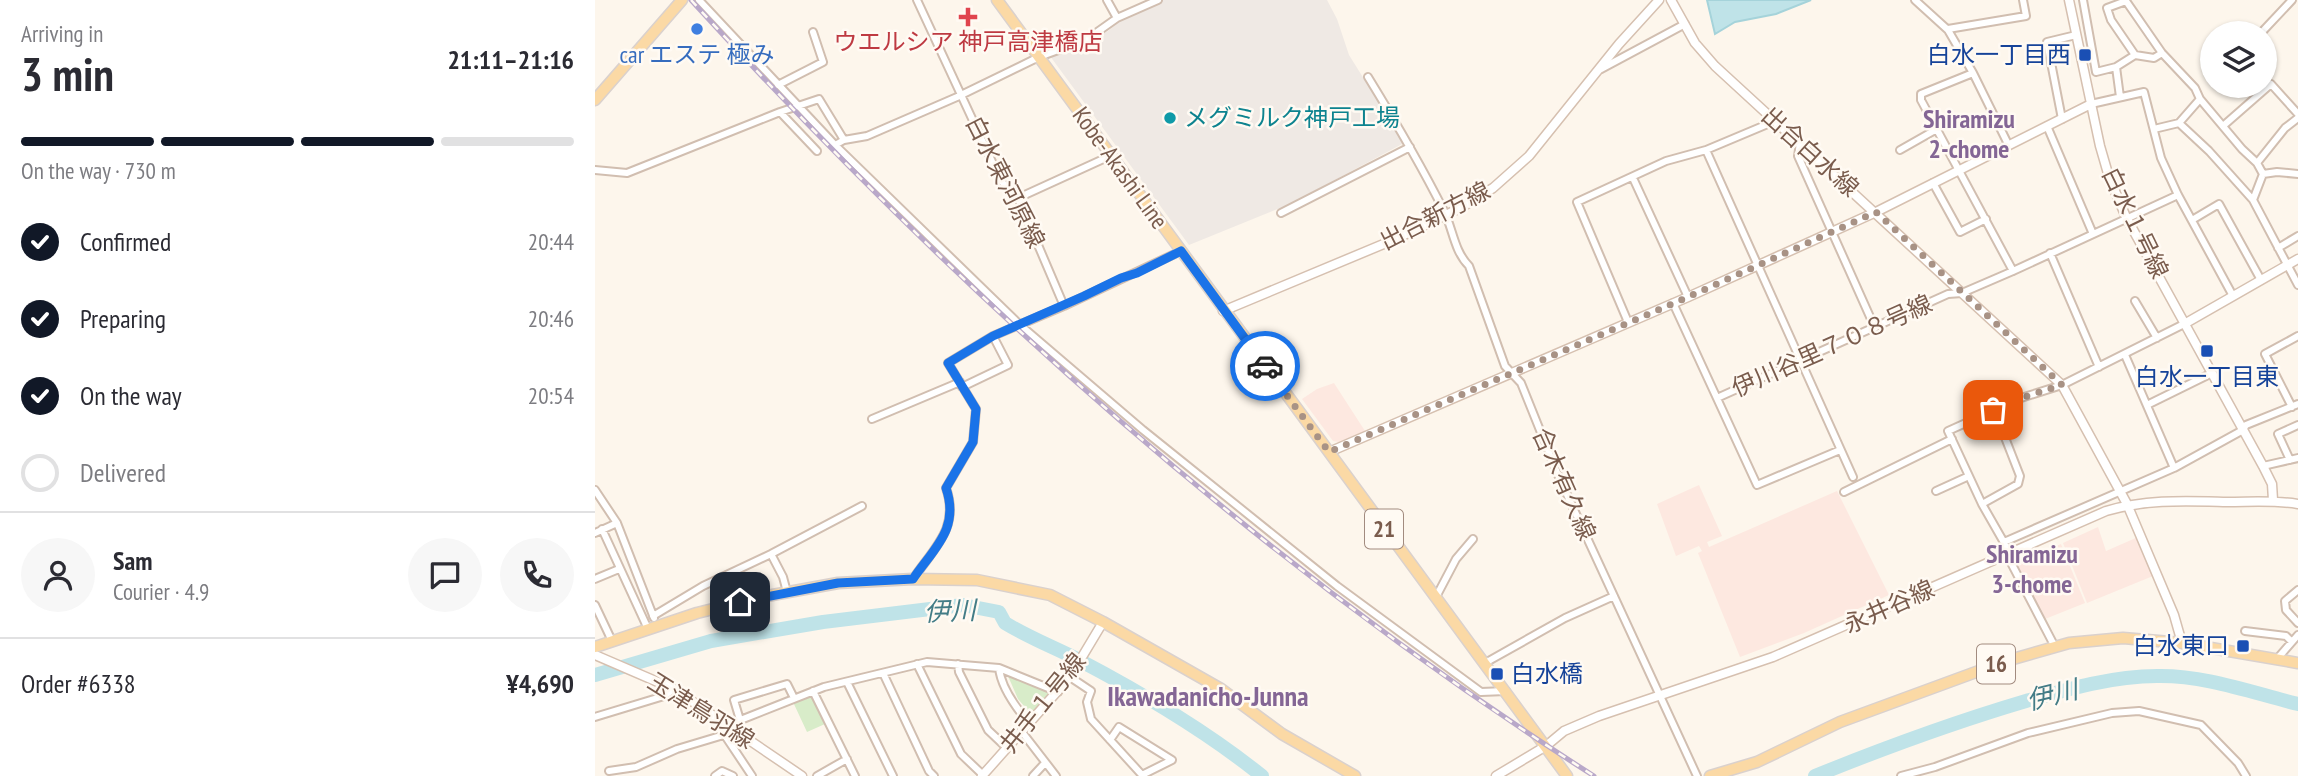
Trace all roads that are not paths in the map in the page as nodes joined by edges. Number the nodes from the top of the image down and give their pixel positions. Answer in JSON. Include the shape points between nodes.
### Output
{"nodes":[{"id":1,"x":682,"y":0,"type":"edge"},
{"id":2,"x":699,"y":0,"type":"edge"},
{"id":3,"x":917,"y":0,"type":"edge"},
{"id":4,"x":997,"y":0,"type":"edge"},
{"id":5,"x":1107,"y":0,"type":"edge"},
{"id":6,"x":1158,"y":0,"type":"edge"},
{"id":7,"x":1660,"y":0,"type":"edge"},
{"id":8,"x":1671,"y":0,"type":"edge"},
{"id":9,"x":1918,"y":0,"type":"edge"},
{"id":10,"x":2023,"y":0,"type":"edge"},
{"id":11,"x":2070,"y":0,"type":"edge"},
{"id":12,"x":2083,"y":0,"type":"edge"},
{"id":13,"x":2126,"y":0,"type":"edge"},
{"id":14,"x":2287,"y":2,"type":"edge"},
{"id":15,"x":1117,"y":18,"type":"junction"},
{"id":16,"x":2271,"y":21,"type":"edge"},
{"id":17,"x":1685,"y":24,"type":"junction"},
{"id":18,"x":1948,"y":29,"type":"junction"},
{"id":19,"x":813,"y":32,"type":"dead end"},
{"id":20,"x":2076,"y":35,"type":"junction"},
{"id":21,"x":2162,"y":52,"type":"junction"},
{"id":22,"x":2135,"y":55,"type":"junction"},
{"id":23,"x":1039,"y":57,"type":"junction"},
{"id":24,"x":2116,"y":67,"type":"junction"},
{"id":25,"x":1600,"y":70,"type":"junction"},
{"id":26,"x":1973,"y":73,"type":"junction"},
{"id":27,"x":1368,"y":77,"type":"dead end"},
{"id":28,"x":778,"y":85,"type":"junction"},
{"id":29,"x":960,"y":94,"type":"junction"},
{"id":30,"x":2120,"y":97,"type":"junction"},
{"id":31,"x":2200,"y":99,"type":"junction"},
{"id":32,"x":595,"y":100,"type":"edge"},
{"id":33,"x":2091,"y":104,"type":"junction"},
{"id":34,"x":798,"y":107,"type":"junction"},
{"id":35,"x":781,"y":112,"type":"junction"},
{"id":36,"x":2298,"y":116,"type":"edge"},
{"id":37,"x":2062,"y":118,"type":"junction"},
{"id":38,"x":1775,"y":121,"type":"junction"},
{"id":39,"x":2179,"y":123,"type":"junction"},
{"id":40,"x":2047,"y":126,"type":"junction"},
{"id":41,"x":2223,"y":126,"type":"junction"},
{"id":42,"x":1937,"y":129,"type":"junction"},
{"id":43,"x":2154,"y":129,"type":"junction"},
{"id":44,"x":844,"y":140,"type":"junction"},
{"id":45,"x":1800,"y":143,"type":"junction"},
{"id":46,"x":835,"y":145,"type":"junction"},
{"id":47,"x":2008,"y":145,"type":"junction"},
{"id":48,"x":1410,"y":146,"type":"junction"},
{"id":49,"x":1706,"y":150,"type":"junction"},
{"id":50,"x":1900,"y":150,"type":"dead end"},
{"id":51,"x":817,"y":151,"type":"dead end"},
{"id":52,"x":1110,"y":156,"type":"junction"},
{"id":53,"x":2257,"y":163,"type":"junction"},
{"id":54,"x":1960,"y":169,"type":"junction"},
{"id":55,"x":595,"y":170,"type":"edge"},
{"id":56,"x":2263,"y":174,"type":"junction"},
{"id":57,"x":2298,"y":174,"type":"edge"},
{"id":58,"x":1633,"y":178,"type":"junction"},
{"id":59,"x":1933,"y":183,"type":"junction"},
{"id":60,"x":2178,"y":195,"type":"junction"},
{"id":61,"x":1018,"y":198,"type":"junction"},
{"id":62,"x":2253,"y":200,"type":"junction"},
{"id":63,"x":1876,"y":212,"type":"junction"},
{"id":64,"x":1281,"y":213,"type":"dead end"},
{"id":65,"x":1446,"y":215,"type":"junction"},
{"id":66,"x":2126,"y":218,"type":"junction"},
{"id":67,"x":1986,"y":219,"type":"junction"},
{"id":68,"x":2192,"y":220,"type":"junction"},
{"id":69,"x":1831,"y":232,"type":"junction"},
{"id":70,"x":2093,"y":234,"type":"junction"},
{"id":71,"x":2298,"y":236,"type":"edge"},
{"id":72,"x":2278,"y":248,"type":"junction"},
{"id":73,"x":1181,"y":251,"type":"junction"},
{"id":74,"x":2050,"y":253,"type":"junction"},
{"id":75,"x":2298,"y":259,"type":"edge"},
{"id":76,"x":1758,"y":265,"type":"junction"},
{"id":77,"x":2287,"y":265,"type":"junction"},
{"id":78,"x":2013,"y":271,"type":"junction"},
{"id":79,"x":2261,"y":280,"type":"junction"},
{"id":80,"x":2298,"y":285,"type":"edge"},
{"id":81,"x":1962,"y":293,"type":"junction"},
{"id":82,"x":2233,"y":296,"type":"junction"},
{"id":83,"x":1688,"y":297,"type":"junction"},
{"id":84,"x":2135,"y":301,"type":"dead end"},
{"id":85,"x":1673,"y":303,"type":"junction"},
{"id":86,"x":1064,"y":306,"type":"junction"},
{"id":87,"x":1223,"y":311,"type":"junction"},
{"id":88,"x":1628,"y":322,"type":"junction"},
{"id":89,"x":2186,"y":323,"type":"junction"},
{"id":90,"x":1019,"y":324,"type":"junction"},
{"id":91,"x":1875,"y":328,"type":"junction"},
{"id":92,"x":993,"y":336,"type":"junction"},
{"id":93,"x":2298,"y":336,"type":"edge"},
{"id":94,"x":2157,"y":338,"type":"junction"},
{"id":95,"x":2125,"y":355,"type":"junction"},
{"id":96,"x":1801,"y":361,"type":"junction"},
{"id":97,"x":2099,"y":367,"type":"junction"},
{"id":98,"x":1513,"y":373,"type":"junction"},
{"id":99,"x":2212,"y":373,"type":"junction"},
{"id":100,"x":961,"y":385,"type":"junction"},
{"id":101,"x":2062,"y":385,"type":"junction"},
{"id":102,"x":1717,"y":398,"type":"junction"},
{"id":103,"x":2147,"y":405,"type":"junction"},
{"id":104,"x":2295,"y":405,"type":"edge"},
{"id":105,"x":872,"y":419,"type":"dead end"},
{"id":106,"x":2298,"y":425,"type":"edge"},
{"id":107,"x":2243,"y":430,"type":"junction"},
{"id":108,"x":2004,"y":435,"type":"dead end"},
{"id":109,"x":1952,"y":439,"type":"junction"},
{"id":110,"x":1840,"y":450,"type":"junction"},
{"id":111,"x":1329,"y":452,"type":"junction"},
{"id":112,"x":2298,"y":458,"type":"edge"},
{"id":113,"x":2290,"y":460,"type":"junction"},
{"id":114,"x":2263,"y":466,"type":"junction"},
{"id":115,"x":2174,"y":468,"type":"junction"},
{"id":116,"x":1969,"y":476,"type":"junction"},
{"id":117,"x":1853,"y":477,"type":"dead end"},
{"id":118,"x":595,"y":490,"type":"edge"},
{"id":119,"x":1937,"y":491,"type":"dead end"},
{"id":120,"x":2121,"y":491,"type":"junction"},
{"id":121,"x":1844,"y":492,"type":"dead end"},
{"id":122,"x":2273,"y":500,"type":"junction"},
{"id":123,"x":1982,"y":504,"type":"junction"},
{"id":124,"x":2127,"y":504,"type":"junction"},
{"id":125,"x":2298,"y":504,"type":"edge"},
{"id":126,"x":862,"y":506,"type":"dead end"},
{"id":127,"x":2073,"y":512,"type":"junction"},
{"id":128,"x":617,"y":523,"type":"junction"},
{"id":129,"x":2078,"y":523,"type":"junction"},
{"id":130,"x":599,"y":531,"type":"edge"},
{"id":131,"x":1473,"y":540,"type":"dead end"},
{"id":132,"x":2004,"y":542,"type":"junction"},
{"id":133,"x":771,"y":554,"type":"junction"},
{"id":134,"x":2009,"y":554,"type":"junction"},
{"id":135,"x":619,"y":569,"type":"junction"},
{"id":136,"x":595,"y":579,"type":"edge"},
{"id":137,"x":913,"y":579,"type":"junction"},
{"id":138,"x":2298,"y":590,"type":"edge"},
{"id":139,"x":787,"y":592,"type":"junction"},
{"id":140,"x":1615,"y":596,"type":"junction"},
{"id":141,"x":1436,"y":597,"type":"junction"},
{"id":142,"x":595,"y":606,"type":"edge"},
{"id":143,"x":2298,"y":623,"type":"edge"},
{"id":144,"x":652,"y":624,"type":"junction"},
{"id":145,"x":1102,"y":625,"type":"junction"},
{"id":146,"x":2245,"y":631,"type":"dead end"},
{"id":147,"x":2298,"y":635,"type":"edge"},
{"id":148,"x":612,"y":641,"type":"junction"},
{"id":149,"x":2291,"y":641,"type":"junction"},
{"id":150,"x":2182,"y":643,"type":"junction"},
{"id":151,"x":595,"y":647,"type":"edge"},
{"id":152,"x":2055,"y":647,"type":"junction"},
{"id":153,"x":595,"y":655,"type":"edge"},
{"id":154,"x":2277,"y":659,"type":"junction"},
{"id":155,"x":1485,"y":663,"type":"junction"},
{"id":156,"x":2298,"y":663,"type":"edge"},
{"id":157,"x":917,"y":664,"type":"junction"},
{"id":158,"x":958,"y":664,"type":"junction"},
{"id":159,"x":999,"y":667,"type":"junction"},
{"id":160,"x":883,"y":673,"type":"junction"},
{"id":161,"x":1070,"y":677,"type":"junction"},
{"id":162,"x":847,"y":682,"type":"junction"},
{"id":163,"x":674,"y":689,"type":"junction"},
{"id":164,"x":813,"y":691,"type":"junction"},
{"id":165,"x":1506,"y":691,"type":"junction"},
{"id":166,"x":1058,"y":692,"type":"junction"},
{"id":167,"x":1660,"y":696,"type":"junction"},
{"id":168,"x":794,"y":698,"type":"junction"},
{"id":169,"x":595,"y":717,"type":"edge"},
{"id":170,"x":740,"y":720,"type":"junction"},
{"id":171,"x":1029,"y":723,"type":"junction"},
{"id":172,"x":728,"y":730,"type":"junction"},
{"id":173,"x":1021,"y":732,"type":"junction"},
{"id":174,"x":1110,"y":740,"type":"junction"},
{"id":175,"x":1546,"y":746,"type":"junction"},
{"id":176,"x":1007,"y":748,"type":"junction"},
{"id":177,"x":847,"y":759,"type":"junction"},
{"id":178,"x":1045,"y":763,"type":"junction"},
{"id":179,"x":609,"y":771,"type":"dead end"},
{"id":180,"x":715,"y":776,"type":"edge"},
{"id":181,"x":733,"y":776,"type":"edge"},
{"id":182,"x":752,"y":776,"type":"edge"},
{"id":183,"x":802,"y":776,"type":"edge"},
{"id":184,"x":817,"y":776,"type":"edge"},
{"id":185,"x":855,"y":776,"type":"edge"},
{"id":186,"x":893,"y":776,"type":"edge"},
{"id":187,"x":934,"y":776,"type":"edge"},
{"id":188,"x":983,"y":776,"type":"edge"},
{"id":189,"x":1033,"y":776,"type":"edge"},
{"id":190,"x":1056,"y":776,"type":"edge"},
{"id":191,"x":1142,"y":776,"type":"edge"},
{"id":192,"x":1355,"y":776,"type":"edge"},
{"id":193,"x":1496,"y":776,"type":"edge"},
{"id":194,"x":1567,"y":776,"type":"edge"},
{"id":195,"x":1697,"y":776,"type":"edge"},
{"id":196,"x":1710,"y":776,"type":"edge"},
{"id":197,"x":1901,"y":776,"type":"edge"},
{"id":198,"x":2246,"y":776,"type":"edge"}],
"edges":[{"from":1,"to":32,"type":"main road"},
{"from":2,"to":28,"type":"street"},
{"from":3,"to":29,"type":"street","name":"白水東河原線"},
{"from":4,"to":23,"type":"main road","name":"Kobe-Akashi Line","number":"21"},
{"from":5,"to":15,"type":"street"},
{"from":6,"to":15,"type":"street"},
{"from":7,"to":25,"type":"street","name":"出合新方線"},
{"from":8,"to":17,"type":"street","name":"出合白水線"},
{"from":9,"to":18,"type":"street"},
{"from":10,"to":18,"type":"street","via":[[2026,16]]},
{"from":11,"to":20,"type":"street","name":"白水１号線"},
{"from":12,"to":24,"type":"street","via":[[2096,72]]},
{"from":13,"to":21,"type":"street"},
{"from":13,"to":22,"type":"street","via":[[2107,8]]},
{"from":14,"to":16,"type":"street"},
{"from":15,"to":23,"type":"street","via":[[1086,40]]},
{"from":17,"to":25,"type":"street"},
{"from":17,"to":38,"type":"street","name":"出合白水線","via":[[1715,66]]},
{"from":18,"to":26,"type":"street"},
{"from":19,"to":28,"type":"street","via":[[823,62]]},
{"from":20,"to":33,"type":"street","name":"白水１号線"},
{"from":20,"to":37,"type":"street","via":[[2047,42]]},
{"from":21,"to":22,"type":"street","via":[[2154,58]]},
{"from":21,"to":31,"type":"street"},
{"from":22,"to":24,"type":"street"},
{"from":23,"to":29,"type":"street"},
{"from":23,"to":52,"type":"main road","name":"Kobe-Akashi Line","number":"21"},
{"from":24,"to":30,"type":"street"},
{"from":25,"to":65,"type":"street","name":"出合新方線","via":[[1529,156],[1493,188]]},
{"from":26,"to":42,"type":"street","via":[[1921,94]]},
{"from":26,"to":47,"type":"street"},
{"from":27,"to":48,"type":"street","name":"合木有久線"},
{"from":28,"to":34,"type":"street"},
{"from":29,"to":44,"type":"street","via":[[867,136]]},
{"from":29,"to":61,"type":"street","name":"白水東河原線","via":[[1001,181]]},
{"from":30,"to":33,"type":"street"},
{"from":30,"to":43,"type":"street","via":[[2144,92]]},
{"from":31,"to":39,"type":"street"},
{"from":31,"to":41,"type":"street"},
{"from":33,"to":37,"type":"street"},
{"from":33,"to":66,"type":"street","name":"白水１号線","via":[[2109,177]]},
{"from":34,"to":35,"type":"street"},
{"from":34,"to":44,"type":"street","via":[[819,99]]},
{"from":34,"to":46,"type":"street"},
{"from":35,"to":51,"type":"street"},
{"from":35,"to":55,"type":"street","via":[[627,173]]},
{"from":36,"to":41,"type":"street","via":[[2271,84]]},
{"from":36,"to":53,"type":"street"},
{"from":37,"to":40,"type":"street"},
{"from":38,"to":45,"type":"street","name":"出合白水線"},
{"from":38,"to":49,"type":"street"},
{"from":39,"to":43,"type":"street"},
{"from":39,"to":62,"type":"street"},
{"from":40,"to":47,"type":"street"},
{"from":40,"to":70,"type":"street"},
{"from":41,"to":53,"type":"street"},
{"from":42,"to":50,"type":"street"},
{"from":42,"to":54,"type":"street"},
{"from":43,"to":60,"type":"street"},
{"from":44,"to":46,"type":"street"},
{"from":45,"to":63,"type":"street","name":"出合白水線"},
{"from":45,"to":69,"type":"street","via":[[1798,156]]},
{"from":46,"to":90,"type":"street"},
{"from":47,"to":54,"type":"street"},
{"from":48,"to":64,"type":"street"},
{"from":48,"to":65,"type":"street","name":"合木有久線"},
{"from":49,"to":58,"type":"street","via":[[1666,161]]},
{"from":49,"to":76,"type":"street"},
{"from":52,"to":61,"type":"street"},
{"from":52,"to":73,"type":"main road","name":"Kobe-Akashi Line","number":"21"},
{"from":53,"to":56,"type":"street"},
{"from":54,"to":59,"type":"street"},
{"from":54,"to":67,"type":"street"},
{"from":56,"to":57,"type":"street"},
{"from":56,"to":62,"type":"street"},
{"from":58,"to":83,"type":"street"},
{"from":58,"to":88,"type":"street","via":[[1577,202]]},
{"from":59,"to":63,"type":"street"},
{"from":59,"to":67,"type":"street","via":[[1959,232]]},
{"from":60,"to":66,"type":"street"},
{"from":60,"to":68,"type":"street"},
{"from":61,"to":86,"type":"street","name":"白水東河原線"},
{"from":62,"to":72,"type":"street"},
{"from":63,"to":69,"type":"street"},
{"from":63,"to":81,"type":"street","name":"出合白水線"},
{"from":65,"to":87,"type":"street","name":"出合新方線"},
{"from":65,"to":98,"type":"street","name":"合木有久線","via":[[1505,366]]},
{"from":66,"to":70,"type":"street"},
{"from":66,"to":89,"type":"street","name":"白水１号線"},
{"from":67,"to":78,"type":"street"},
{"from":68,"to":79,"type":"street","via":[[2219,204]]},
{"from":68,"to":82,"type":"street"},
{"from":69,"to":76,"type":"street"},
{"from":69,"to":91,"type":"street"},
{"from":70,"to":74,"type":"street"},
{"from":71,"to":72,"type":"street"},
{"from":72,"to":77,"type":"street"},
{"from":73,"to":86,"type":"street"},
{"from":73,"to":87,"type":"main road","name":"Kobe-Akashi Line","number":"21"},
{"from":74,"to":78,"type":"street"},
{"from":74,"to":97,"type":"street"},
{"from":75,"to":77,"type":"street"},
{"from":76,"to":83,"type":"street"},
{"from":76,"to":96,"type":"street"},
{"from":77,"to":79,"type":"street"},
{"from":77,"to":80,"type":"street"},
{"from":78,"to":81,"type":"street"},
{"from":79,"to":82,"type":"street"},
{"from":81,"to":91,"type":"street","name":"伊川谷里７０８号線","via":[[1948,294]]},
{"from":81,"to":101,"type":"street","name":"出合白水線"},
{"from":82,"to":89,"type":"street"},
{"from":83,"to":85,"type":"street"},
{"from":84,"to":94,"type":"street"},
{"from":85,"to":88,"type":"street"},
{"from":85,"to":102,"type":"street"},
{"from":86,"to":90,"type":"street"},
{"from":87,"to":111,"type":"main road","name":"Kobe-Akashi Line","number":"21"},
{"from":88,"to":98,"type":"street"},
{"from":89,"to":94,"type":"street"},
{"from":89,"to":99,"type":"street","name":"白水１号線"},
{"from":90,"to":92,"type":"street"},
{"from":90,"to":165,"type":"street","via":[[1343,590],[1481,692]]},
{"from":91,"to":96,"type":"street","name":"伊川谷里７０８号線"},
{"from":92,"to":100,"type":"street","via":[[948,363]]},
{"from":92,"to":100,"type":"street","via":[[1008,365]]},
{"from":93,"to":104,"type":"street","via":[[2265,354]]},
{"from":94,"to":95,"type":"street"},
{"from":95,"to":97,"type":"street"},
{"from":95,"to":103,"type":"street"},
{"from":96,"to":102,"type":"street","name":"伊川谷里７０８号線"},
{"from":96,"to":110,"type":"street"},
{"from":97,"to":101,"type":"street"},
{"from":98,"to":111,"type":"street"},
{"from":98,"to":140,"type":"street","name":"合木有久線"},
{"from":99,"to":103,"type":"street"},
{"from":99,"to":107,"type":"street","name":"白水１号線"},
{"from":100,"to":105,"type":"street"},
{"from":100,"to":137,"type":"street","via":[[976,409],[973,442],[946,488],[949,528]]},
{"from":101,"to":109,"type":"street","via":[[1948,431]]},
{"from":101,"to":120,"type":"street","name":"出合白水線"},
{"from":102,"to":110,"type":"street","via":[[1757,485]]},
{"from":103,"to":115,"type":"street"},
{"from":104,"to":107,"type":"street"},
{"from":106,"to":113,"type":"street","via":[[2278,434]]},
{"from":107,"to":114,"type":"street","name":"白水１号線"},
{"from":107,"to":115,"type":"street"},
{"from":108,"to":123,"type":"street","via":[[2020,476],[2018,484]]},
{"from":109,"to":116,"type":"street"},
{"from":109,"to":121,"type":"street"},
{"from":110,"to":117,"type":"street"},
{"from":111,"to":141,"type":"main road","name":"Kobe-Akashi Line","number":"21"},
{"from":112,"to":113,"type":"street"},
{"from":113,"to":114,"type":"street"},
{"from":114,"to":122,"type":"street","name":"白水１号線","via":[[2272,484]]},
{"from":115,"to":120,"type":"street"},
{"from":116,"to":119,"type":"street"},
{"from":116,"to":123,"type":"street"},
{"from":118,"to":128,"type":"street"},
{"from":120,"to":124,"type":"street","name":"出合白水線"},
{"from":120,"to":127,"type":"street"},
{"from":122,"to":124,"type":"street","name":"永井谷線"},
{"from":122,"to":125,"type":"street","name":"永井谷線"},
{"from":123,"to":132,"type":"street"},
{"from":124,"to":129,"type":"street","name":"永井谷線"},
{"from":124,"to":150,"type":"street","name":"出合白水線"},
{"from":126,"to":133,"type":"street"},
{"from":127,"to":129,"type":"street"},
{"from":127,"to":132,"type":"street"},
{"from":128,"to":130,"type":"street"},
{"from":128,"to":144,"type":"street"},
{"from":129,"to":134,"type":"street","name":"永井谷線"},
{"from":130,"to":135,"type":"street"},
{"from":131,"to":141,"type":"street","via":[[1456,559]]},
{"from":132,"to":134,"type":"street"},
{"from":133,"to":139,"type":"street"},
{"from":133,"to":144,"type":"street","via":[[703,586]]},
{"from":134,"to":152,"type":"street"},
{"from":134,"to":167,"type":"street","name":"永井谷線","via":[[1783,652]]},
{"from":135,"to":136,"type":"street"},
{"from":135,"to":144,"type":"street"},
{"from":137,"to":139,"type":"main road","via":[[838,583]]},
{"from":137,"to":145,"type":"main road","via":[[977,580],[1028,589],[1050,595]]},
{"from":138,"to":143,"type":"street","via":[[2285,601],[2286,610]]},
{"from":139,"to":144,"type":"main road"},
{"from":140,"to":155,"type":"street"},
{"from":140,"to":167,"type":"street","name":"合木有久線"},
{"from":141,"to":155,"type":"main road","name":"Kobe-Akashi Line","number":"21"},
{"from":142,"to":148,"type":"street"},
{"from":144,"to":148,"type":"main road"},
{"from":145,"to":161,"type":"street","name":"井手１号線"},
{"from":145,"to":192,"type":"main road","via":[[1221,689],[1282,734]]},
{"from":146,"to":149,"type":"street","via":[[2286,636]]},
{"from":147,"to":149,"type":"street"},
{"from":148,"to":151,"type":"main road"},
{"from":149,"to":154,"type":"street"},
{"from":150,"to":152,"type":"main road","number":"16","via":[[2123,638]]},
{"from":150,"to":154,"type":"main road","number":"16"},
{"from":152,"to":196,"type":"main road","number":"16","via":[[1840,722],[1757,762]]},
{"from":153,"to":163,"type":"street","name":"玉津鳥羽線"},
{"from":154,"to":156,"type":"main road","number":"16"},
{"from":155,"to":165,"type":"main road","name":"Kobe-Akashi Line","number":"21"},
{"from":157,"to":158,"type":"street"},
{"from":157,"to":160,"type":"street"},
{"from":157,"to":188,"type":"street","via":[[961,754]]},
{"from":158,"to":159,"type":"street"},
{"from":158,"to":176,"type":"street","via":[[988,730]]},
{"from":159,"to":166,"type":"street"},
{"from":159,"to":171,"type":"street","via":[[1018,710]]},
{"from":160,"to":162,"type":"street"},
{"from":160,"to":187,"type":"street"},
{"from":161,"to":166,"type":"street","name":"井手１号線"},
{"from":161,"to":174,"type":"street","via":[[1091,691],[1087,702],[1091,719]]},
{"from":162,"to":164,"type":"street"},
{"from":162,"to":186,"type":"street"},
{"from":163,"to":169,"type":"street"},
{"from":163,"to":172,"type":"street","name":"玉津鳥羽線"},
{"from":164,"to":168,"type":"street"},
{"from":164,"to":177,"type":"street"},
{"from":165,"to":175,"type":"main road","name":"Kobe-Akashi Line","number":"21"},
{"from":166,"to":171,"type":"street","name":"井手１号線"},
{"from":167,"to":175,"type":"street","name":"永井谷線","via":[[1564,731]]},
{"from":167,"to":195,"type":"street","name":"合木有久線"},
{"from":168,"to":170,"type":"street"},
{"from":168,"to":170,"type":"street","via":[[787,684],[734,700]]},
{"from":170,"to":172,"type":"street"},
{"from":171,"to":173,"type":"street","name":"井手１号線"},
{"from":172,"to":179,"type":"street","via":[[636,767]]},
{"from":172,"to":182,"type":"street","via":[[726,737]]},
{"from":172,"to":183,"type":"street","name":"玉津鳥羽線"},
{"from":173,"to":176,"type":"street","name":"井手１号線"},
{"from":173,"to":178,"type":"street"},
{"from":174,"to":191,"type":"street"},
{"from":174,"to":191,"type":"street","via":[[1119,727],[1172,760]]},
{"from":175,"to":193,"type":"street","name":"永井谷線"},
{"from":175,"to":194,"type":"main road","name":"Kobe-Akashi Line","number":"21"},
{"from":176,"to":188,"type":"street","name":"井手１号線"},
{"from":177,"to":184,"type":"street"},
{"from":177,"to":185,"type":"street"},
{"from":178,"to":189,"type":"street"},
{"from":178,"to":190,"type":"street"},
{"from":180,"to":181,"type":"street","via":[[722,771]]},
{"from":197,"to":198,"type":"street","via":[[2028,733],[2139,711],[2201,725]]}]}
